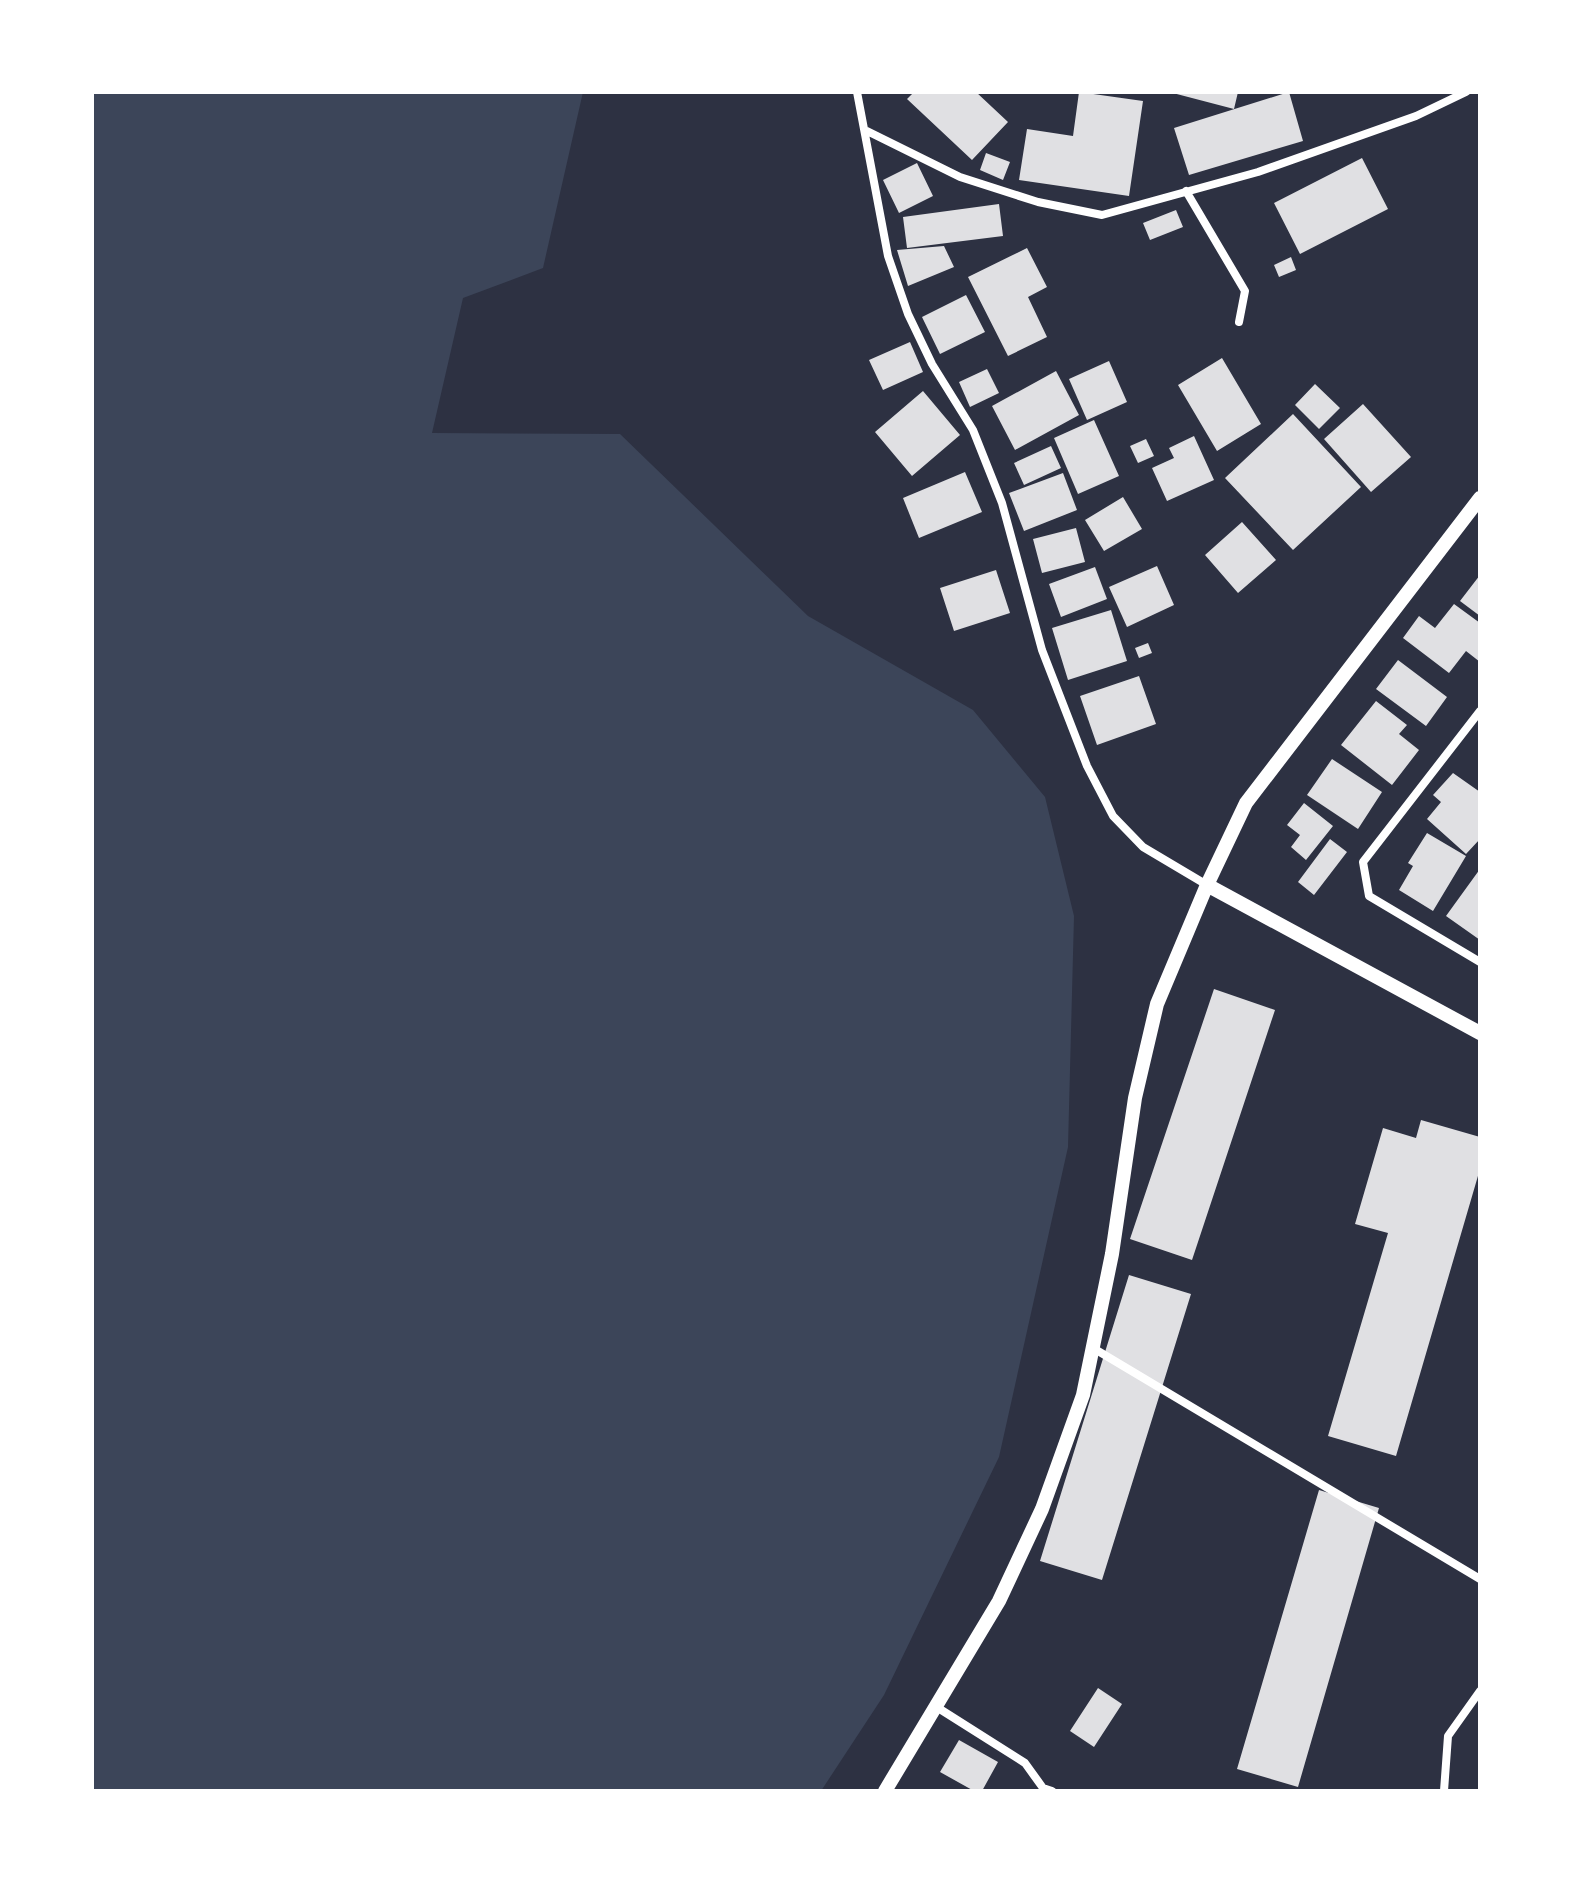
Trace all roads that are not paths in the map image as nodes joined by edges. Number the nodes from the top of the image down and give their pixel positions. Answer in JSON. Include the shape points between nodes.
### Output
{"nodes":[{"id":1,"x":857,"y":92,"type":"edge"},
{"id":2,"x":1466,"y":92,"type":"edge"},
{"id":3,"x":867,"y":131,"type":"junction"},
{"id":4,"x":1186,"y":191,"type":"junction"},
{"id":5,"x":1239,"y":322,"type":"dead end"},
{"id":6,"x":1480,"y":498,"type":"edge"},
{"id":7,"x":1480,"y":711,"type":"edge"},
{"id":8,"x":1471,"y":723,"type":"junction"},
{"id":9,"x":1480,"y":733,"type":"edge"},
{"id":10,"x":1207,"y":885,"type":"junction"},
{"id":11,"x":1480,"y":962,"type":"edge"},
{"id":12,"x":1480,"y":1033,"type":"edge"},
{"id":13,"x":1093,"y":1348,"type":"junction"},
{"id":14,"x":1480,"y":1579,"type":"edge"},
{"id":15,"x":1480,"y":1691,"type":"edge"},
{"id":16,"x":934,"y":1706,"type":"junction"},
{"id":17,"x":885,"y":1791,"type":"edge"},
{"id":18,"x":1052,"y":1791,"type":"edge"},
{"id":19,"x":1444,"y":1791,"type":"edge"}],
"edges":[{"from":1,"to":3,"type":"street"},
{"from":2,"to":4,"type":"street","via":[[1416,116],[1258,172]]},
{"from":3,"to":4,"type":"street","via":[[960,177],[1102,215]]},
{"from":3,"to":10,"type":"street","via":[[888,256],[908,314],[973,430],[1002,503],[1042,650],[1087,766],[1113,816],[1143,847]]},
{"from":4,"to":5,"type":"street","via":[[1245,291]]},
{"from":6,"to":10,"type":"street","via":[[1246,803]]},
{"from":7,"to":8,"type":"street"},
{"from":8,"to":9,"type":"street"},
{"from":8,"to":11,"type":"street","via":[[1363,862],[1369,896]]},
{"from":10,"to":12,"type":"street"},
{"from":10,"to":13,"type":"street","via":[[1157,1004],[1135,1098]]},
{"from":13,"to":14,"type":"street"},
{"from":13,"to":16,"type":"street","via":[[1083,1395],[1042,1509],[999,1601]]},
{"from":15,"to":19,"type":"street","via":[[1448,1736]]},
{"from":16,"to":17,"type":"street"},
{"from":16,"to":18,"type":"street","via":[[1025,1763],[1043,1788]]}]}
